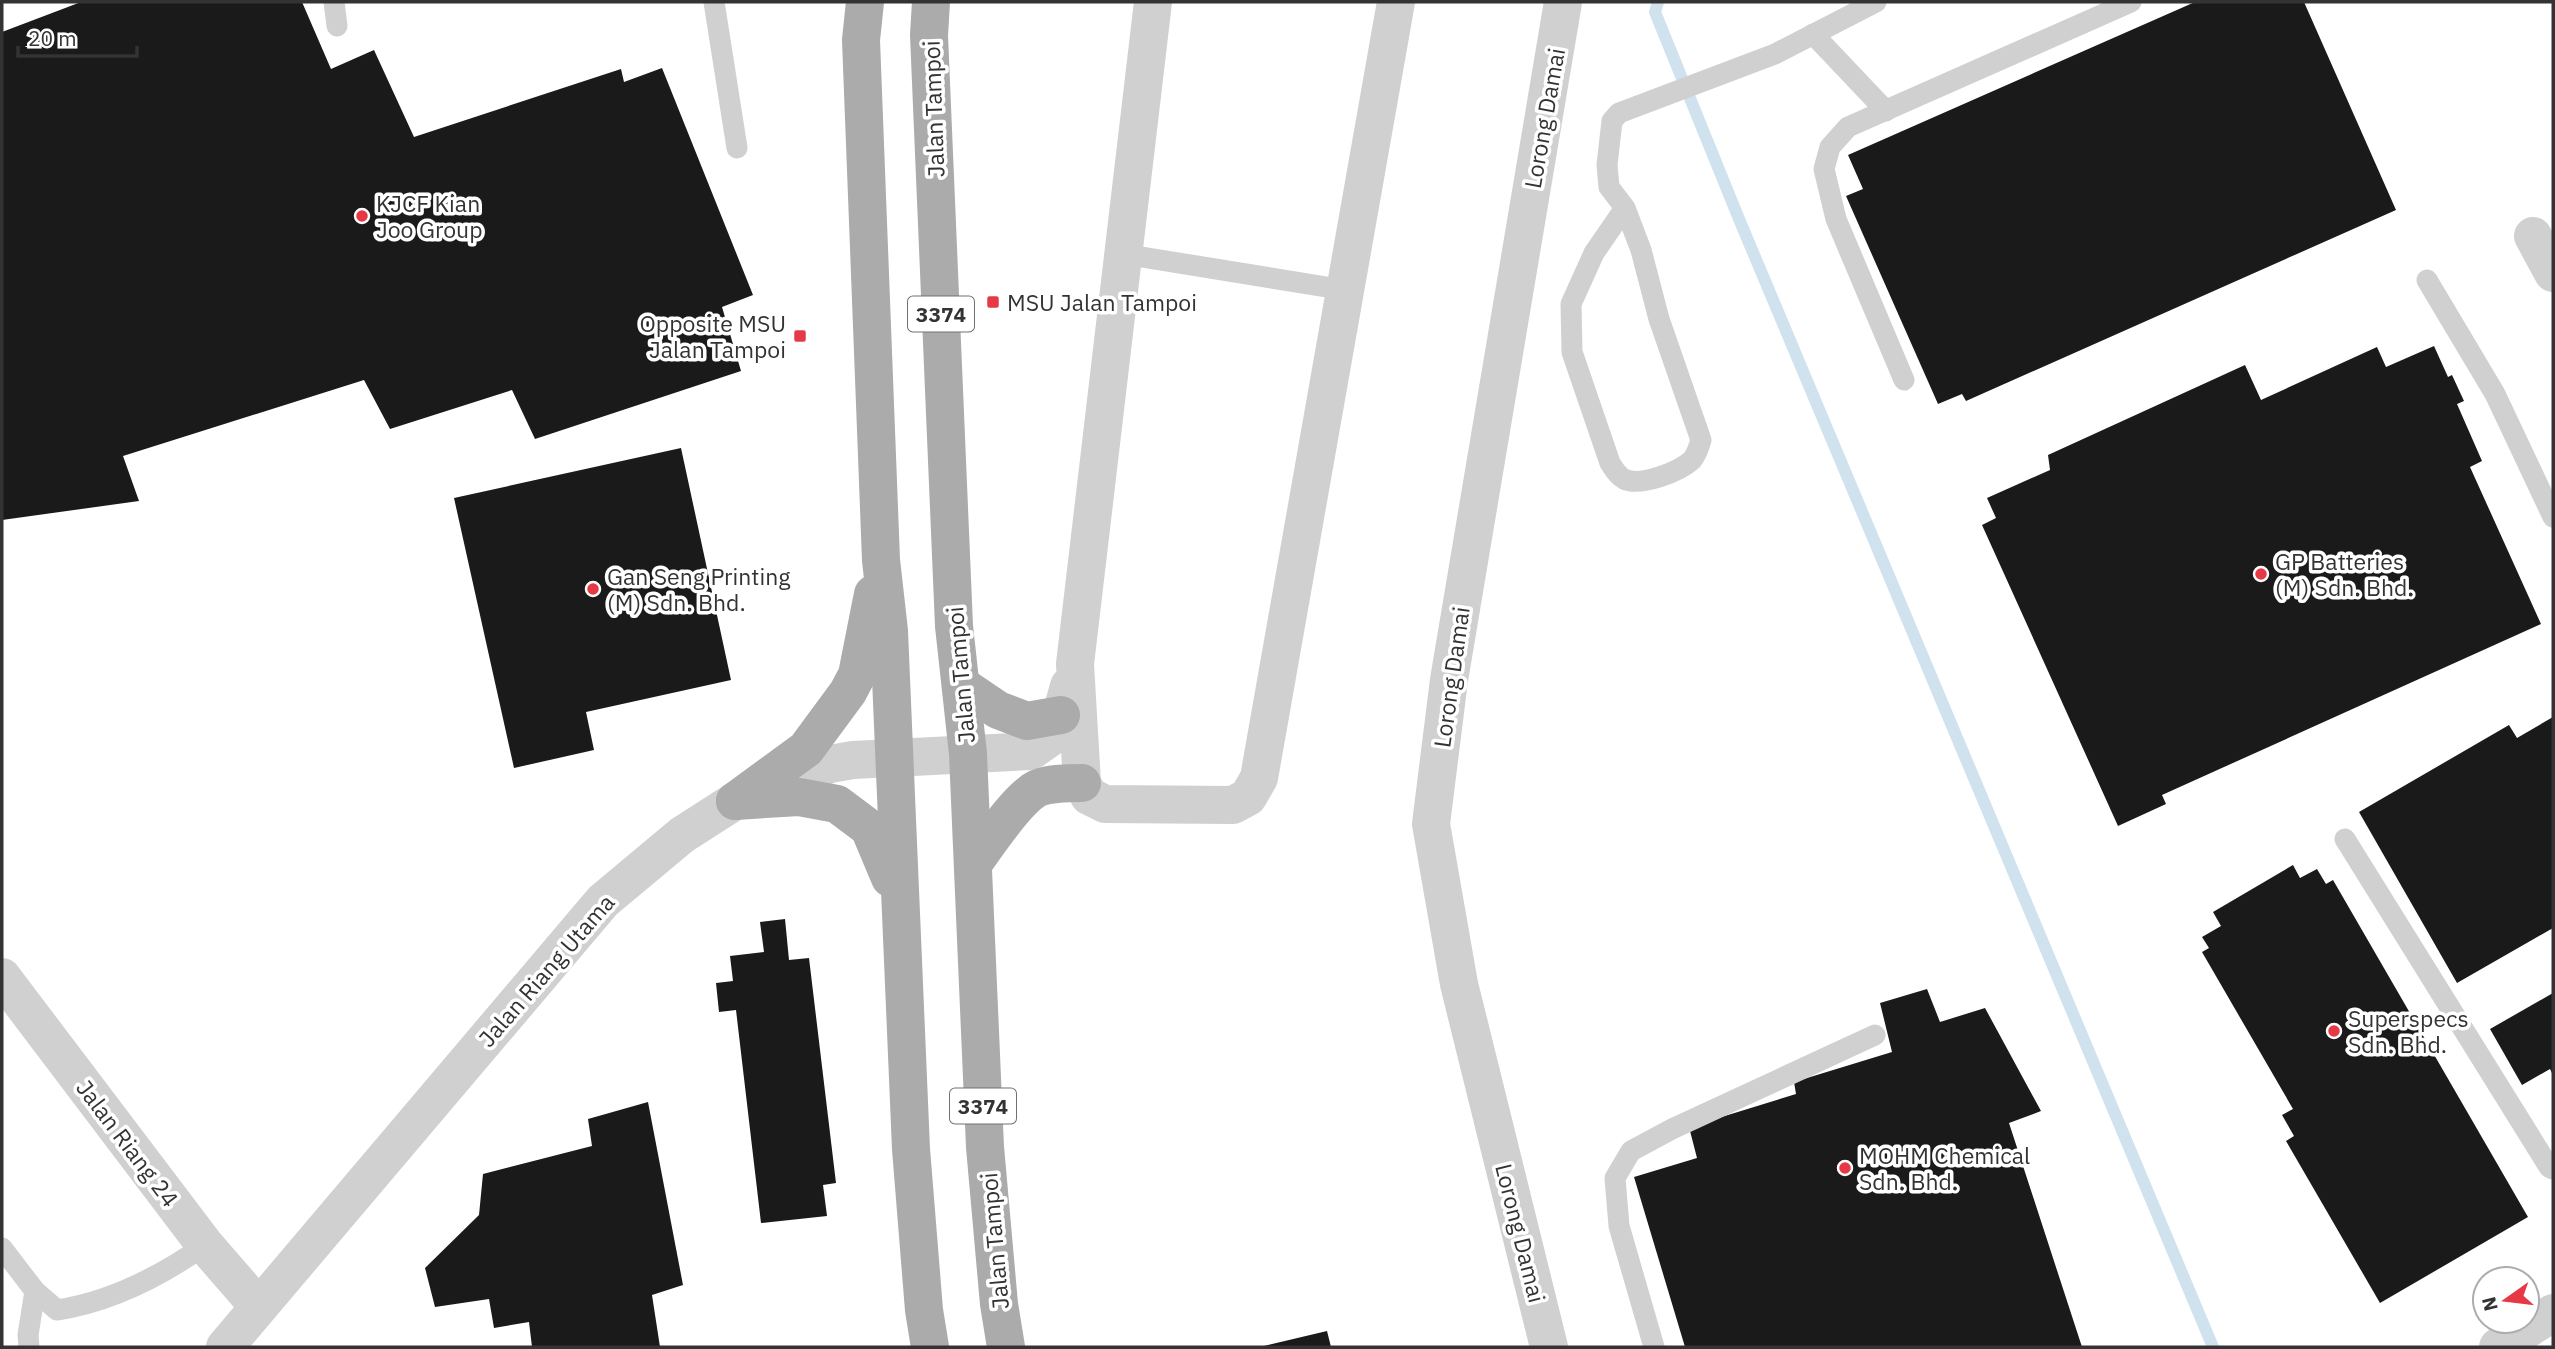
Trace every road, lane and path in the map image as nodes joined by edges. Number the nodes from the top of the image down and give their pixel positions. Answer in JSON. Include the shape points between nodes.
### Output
{"nodes":[{"id":1,"x":334,"y":2,"type":"edge"},
{"id":2,"x":714,"y":2,"type":"edge"},
{"id":3,"x":865,"y":2,"type":"edge"},
{"id":4,"x":931,"y":2,"type":"edge"},
{"id":5,"x":1153,"y":2,"type":"edge"},
{"id":6,"x":1396,"y":2,"type":"edge"},
{"id":7,"x":1563,"y":2,"type":"edge"},
{"id":8,"x":1876,"y":2,"type":"edge"},
{"id":9,"x":2116,"y":4,"type":"edge"},
{"id":10,"x":337,"y":26,"type":"dead end"},
{"id":11,"x":1813,"y":34,"type":"junction"},
{"id":12,"x":1886,"y":111,"type":"junction"},
{"id":13,"x":737,"y":148,"type":"dead end"},
{"id":14,"x":1625,"y":208,"type":"junction"},
{"id":15,"x":2533,"y":236,"type":"dead end"},
{"id":16,"x":1123,"y":254,"type":"junction"},
{"id":17,"x":2553,"y":273,"type":"edge"},
{"id":18,"x":2427,"y":280,"type":"dead end"},
{"id":19,"x":1345,"y":290,"type":"junction"},
{"id":20,"x":1904,"y":380,"type":"dead end"},
{"id":21,"x":2553,"y":517,"type":"edge"},
{"id":22,"x":881,"y":560,"type":"junction"},
{"id":23,"x":1075,"y":664,"type":"junction"},
{"id":24,"x":961,"y":685,"type":"junction"},
{"id":25,"x":1061,"y":715,"type":"junction"},
{"id":26,"x":968,"y":754,"type":"junction"},
{"id":27,"x":895,"y":758,"type":"junction"},
{"id":28,"x":1082,"y":783,"type":"junction"},
{"id":29,"x":735,"y":802,"type":"junction"},
{"id":30,"x":2345,"y":839,"type":"dead end"},
{"id":31,"x":972,"y":864,"type":"junction"},
{"id":32,"x":899,"y":898,"type":"junction"},
{"id":33,"x":2,"y":977,"type":"edge"},
{"id":34,"x":1875,"y":1035,"type":"dead end"},
{"id":35,"x":2553,"y":1169,"type":"edge"},
{"id":36,"x":205,"y":1245,"type":"junction"},
{"id":37,"x":2,"y":1248,"type":"edge"},
{"id":38,"x":35,"y":1291,"type":"junction"},
{"id":39,"x":258,"y":1306,"type":"junction"},
{"id":40,"x":2553,"y":1313,"type":"edge"},
{"id":41,"x":29,"y":1347,"type":"edge"},
{"id":42,"x":225,"y":1347,"type":"edge"},
{"id":43,"x":930,"y":1347,"type":"edge"},
{"id":44,"x":1006,"y":1347,"type":"edge"},
{"id":45,"x":1549,"y":1347,"type":"edge"},
{"id":46,"x":1654,"y":1347,"type":"edge"},
{"id":47,"x":2498,"y":1347,"type":"edge"}],
"edges":[{"from":1,"to":10,"type":"lane"},
{"from":2,"to":13,"type":"lane"},
{"from":3,"to":22,"type":"main road","via":[[861,40]]},
{"from":4,"to":24,"type":"main road","name":"Jalan Tampoi","number":"3374","via":[[954,612]]},
{"from":5,"to":16,"type":"street"},
{"from":6,"to":19,"type":"street"},
{"from":7,"to":45,"type":"street","name":"Lorong Damai","via":[[1449,680],[1431,824],[1459,984]]},
{"from":8,"to":11,"type":"lane"},
{"from":9,"to":12,"type":"lane"},
{"from":11,"to":12,"type":"lane"},
{"from":11,"to":14,"type":"lane","via":[[1774,54],[1619,113],[1612,121],[1607,165],[1609,187]]},
{"from":12,"to":20,"type":"lane","via":[[1848,127],[1830,147],[1824,169],[1836,219]]},
{"from":14,"to":14,"type":"lane","via":[[1701,440],[1692,460],[1638,483],[1616,473],[1610,463],[1572,352],[1571,304],[1594,253]]},
{"from":15,"to":17,"type":"street"},
{"from":16,"to":19,"type":"lane"},
{"from":16,"to":23,"type":"street"},
{"from":18,"to":21,"type":"lane","via":[[2496,394]]},
{"from":19,"to":28,"type":"street","via":[[1259,778],[1248,797],[1233,805],[1105,804],[1089,796]]},
{"from":22,"to":27,"type":"main road"},
{"from":22,"to":29,"type":"main road","via":[[857,676],[848,692],[806,749]]},
{"from":23,"to":25,"type":"street","name":"Jalan Riang Utama"},
{"from":23,"to":28,"type":"street"},
{"from":24,"to":25,"type":"main road","via":[[998,710],[1027,721]]},
{"from":24,"to":26,"type":"main road","name":"Jalan Tampoi","number":"3374"},
{"from":25,"to":26,"type":"street","name":"Jalan Riang Utama","via":[[1051,737],[1031,751]]},
{"from":26,"to":27,"type":"street","name":"Jalan Riang Utama"},
{"from":26,"to":31,"type":"main road","name":"Jalan Tampoi","number":"3374"},
{"from":27,"to":29,"type":"street","name":"Jalan Riang Utama","via":[[830,764]]},
{"from":27,"to":32,"type":"main road"},
{"from":28,"to":31,"type":"main road","via":[[1037,789],[1015,809]]},
{"from":29,"to":32,"type":"main road","via":[[799,797],[837,804],[869,828]]},
{"from":29,"to":39,"type":"street","name":"Jalan Riang Utama","via":[[682,835],[603,901]]},
{"from":30,"to":35,"type":"lane"},
{"from":31,"to":44,"type":"main road","name":"Jalan Tampoi","number":"3374","via":[[985,1147]]},
{"from":32,"to":43,"type":"main road","via":[[911,1149]]},
{"from":33,"to":36,"type":"street","name":"Jalan Riang 24"},
{"from":34,"to":46,"type":"lane","via":[[1631,1151],[1615,1178],[1619,1226]]},
{"from":36,"to":38,"type":"lane","via":[[155,1276],[88,1305],[57,1310]]},
{"from":36,"to":39,"type":"street","name":"Jalan Riang 24"},
{"from":37,"to":38,"type":"lane"},
{"from":38,"to":41,"type":"lane"},
{"from":39,"to":42,"type":"street","name":"Jalan Riang Utama"},
{"from":40,"to":47,"type":"street"}]}
